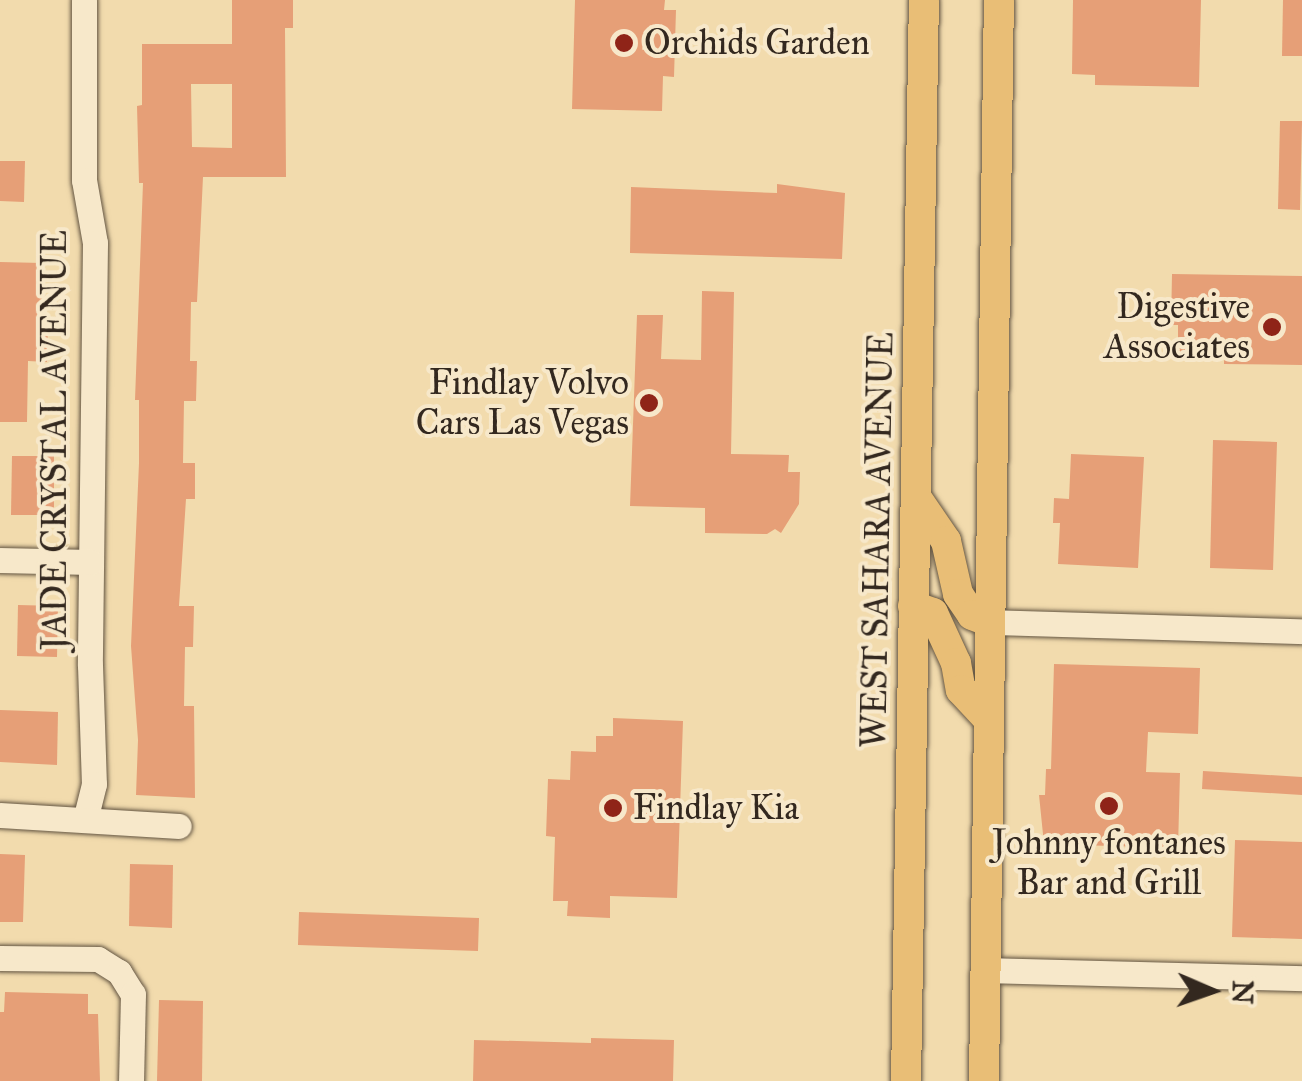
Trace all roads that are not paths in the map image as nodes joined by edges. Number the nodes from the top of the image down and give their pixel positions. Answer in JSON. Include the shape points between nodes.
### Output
{"nodes":[{"id":1,"x":84,"y":0,"type":"edge"},
{"id":2,"x":924,"y":0,"type":"edge"},
{"id":3,"x":999,"y":0,"type":"edge"},
{"id":4,"x":916,"y":497,"type":"junction"},
{"id":5,"x":0,"y":560,"type":"edge"},
{"id":6,"x":92,"y":562,"type":"junction"},
{"id":7,"x":912,"y":606,"type":"junction"},
{"id":8,"x":990,"y":622,"type":"junction"},
{"id":9,"x":1302,"y":631,"type":"edge"},
{"id":10,"x":989,"y":720,"type":"junction"},
{"id":11,"x":0,"y":816,"type":"edge"},
{"id":12,"x":85,"y":820,"type":"junction"},
{"id":13,"x":179,"y":826,"type":"dead end"},
{"id":14,"x":0,"y":958,"type":"edge"},
{"id":15,"x":986,"y":970,"type":"junction"},
{"id":16,"x":1302,"y":978,"type":"edge"},
{"id":17,"x":132,"y":1081,"type":"edge"},
{"id":18,"x":906,"y":1081,"type":"edge"},
{"id":19,"x":984,"y":1081,"type":"edge"}],
"edges":[{"from":1,"to":6,"type":"street","name":"JADE CRYSTAL AVENUE","via":[[84,180],[96,242]]},
{"from":2,"to":4,"type":"main road","name":"WEST SAHARA AVENUE"},
{"from":3,"to":8,"type":"main road"},
{"from":4,"to":7,"type":"main road","name":"WEST SAHARA AVENUE"},
{"from":4,"to":8,"type":"main road","via":[[946,542],[958,594],[972,614]]},
{"from":5,"to":6,"type":"street"},
{"from":6,"to":12,"type":"street","name":"JADE CRYSTAL AVENUE","via":[[94,784]]},
{"from":7,"to":10,"type":"main road","via":[[933,612],[961,690]]},
{"from":7,"to":18,"type":"main road","name":"WEST SAHARA AVENUE"},
{"from":8,"to":9,"type":"street"},
{"from":8,"to":10,"type":"main road"},
{"from":10,"to":15,"type":"main road"},
{"from":11,"to":12,"type":"street"},
{"from":12,"to":13,"type":"street"},
{"from":14,"to":17,"type":"street","via":[[98,959],[118,972],[132,994]]},
{"from":15,"to":16,"type":"street"},
{"from":15,"to":19,"type":"main road"}]}
